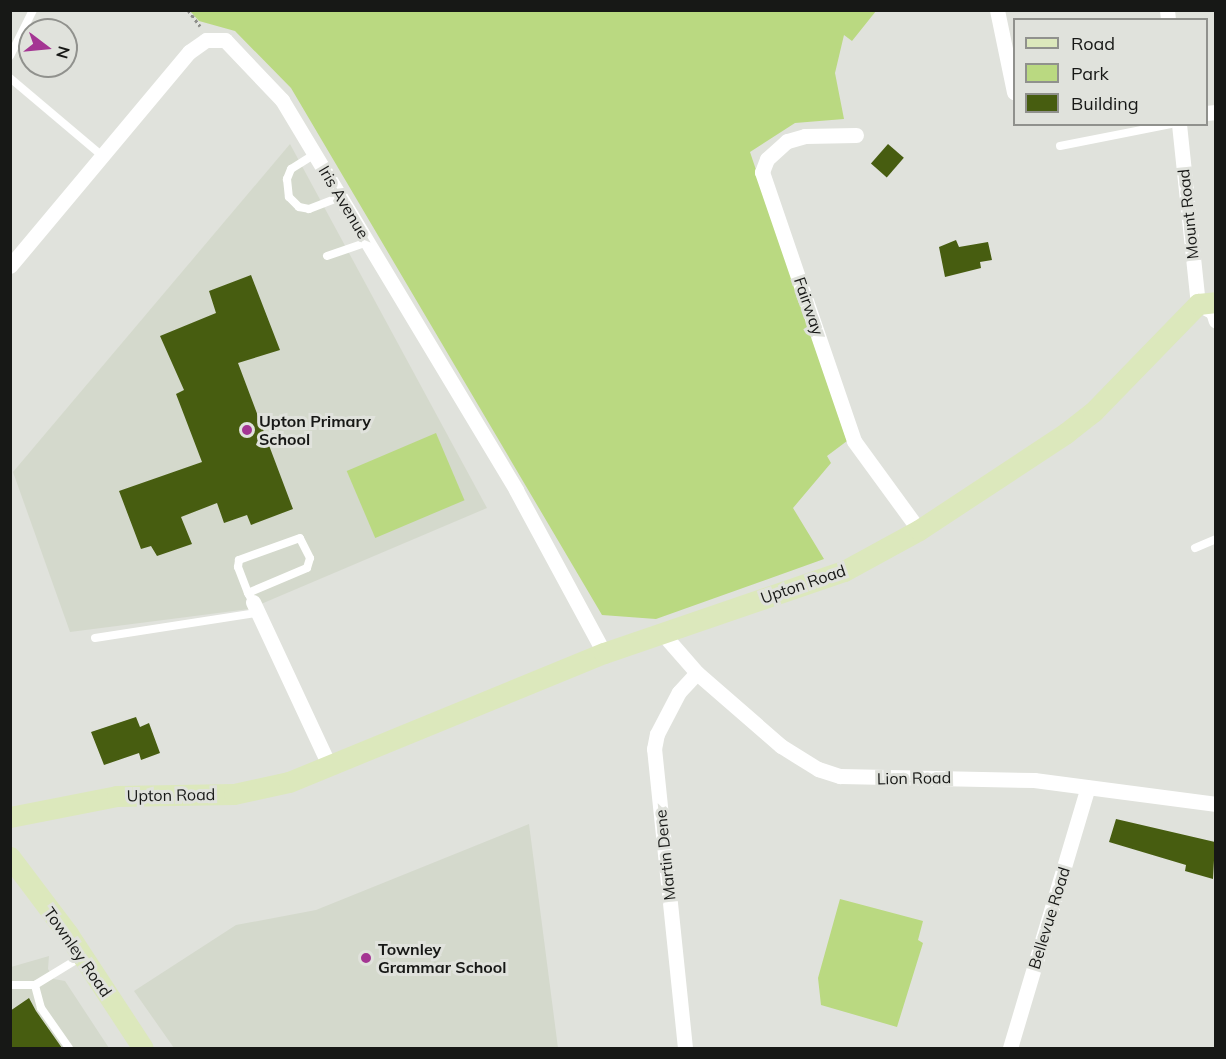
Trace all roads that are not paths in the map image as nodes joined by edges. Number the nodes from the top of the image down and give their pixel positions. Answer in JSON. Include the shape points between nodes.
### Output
{"nodes":[{"id":1,"x":33,"y":10,"type":"edge"},
{"id":2,"x":998,"y":10,"type":"edge"},
{"id":3,"x":10,"y":56,"type":"edge"},
{"id":4,"x":10,"y":78,"type":"edge"},
{"id":5,"x":1013,"y":87,"type":"edge"},
{"id":6,"x":1161,"y":126,"type":"edge"},
{"id":7,"x":1179,"y":126,"type":"edge"},
{"id":8,"x":856,"y":135,"type":"dead end"},
{"id":9,"x":1059,"y":146,"type":"dead end"},
{"id":10,"x":315,"y":154,"type":"junction"},
{"id":11,"x":101,"y":155,"type":"junction"},
{"id":12,"x":341,"y":197,"type":"junction"},
{"id":13,"x":368,"y":242,"type":"junction"},
{"id":14,"x":327,"y":256,"type":"dead end"},
{"id":15,"x":10,"y":266,"type":"edge"},
{"id":16,"x":1207,"y":303,"type":"edge"},
{"id":17,"x":1215,"y":321,"type":"edge"},
{"id":18,"x":919,"y":530,"type":"junction"},
{"id":19,"x":1215,"y":539,"type":"edge"},
{"id":20,"x":1195,"y":548,"type":"dead end"},
{"id":21,"x":253,"y":603,"type":"junction"},
{"id":22,"x":663,"y":634,"type":"junction"},
{"id":23,"x":95,"y":638,"type":"dead end"},
{"id":24,"x":604,"y":653,"type":"junction"},
{"id":25,"x":697,"y":673,"type":"junction"},
{"id":26,"x":330,"y":767,"type":"junction"},
{"id":27,"x":1088,"y":787,"type":"junction"},
{"id":28,"x":1215,"y":804,"type":"edge"},
{"id":29,"x":10,"y":817,"type":"edge"},
{"id":30,"x":10,"y":857,"type":"edge"},
{"id":31,"x":82,"y":956,"type":"junction"},
{"id":32,"x":10,"y":985,"type":"edge"},
{"id":33,"x":35,"y":985,"type":"junction"},
{"id":34,"x":69,"y":1048,"type":"edge"},
{"id":35,"x":143,"y":1048,"type":"edge"},
{"id":36,"x":685,"y":1048,"type":"edge"},
{"id":37,"x":1010,"y":1048,"type":"edge"}],
"edges":[{"from":1,"to":3,"type":"lane"},
{"from":2,"to":5,"type":"street"},
{"from":4,"to":11,"type":"lane"},
{"from":6,"to":9,"type":"lane"},
{"from":7,"to":16,"type":"street","name":"Mount Road"},
{"from":8,"to":18,"type":"street","name":"Fairway","via":[[805,136],[788,141],[767,159],[762,172],[854,441]]},
{"from":10,"to":11,"type":"street","name":"Iris Avenue","via":[[282,99],[253,66],[225,40],[206,39],[189,52]]},
{"from":10,"to":12,"type":"street","name":"Iris Avenue"},
{"from":10,"to":12,"type":"lane","via":[[291,169],[286,179],[289,197],[299,207],[309,209]]},
{"from":11,"to":15,"type":"street","name":"Iris Avenue"},
{"from":12,"to":13,"type":"street","name":"Iris Avenue"},
{"from":13,"to":14,"type":"lane"},
{"from":13,"to":24,"type":"street","name":"Iris Avenue","via":[[516,490]]},
{"from":16,"to":17,"type":"street"},
{"from":16,"to":18,"type":"street","name":"Upton Road","via":[[1066,434]]},
{"from":18,"to":22,"type":"street","name":"Upton Road","via":[[844,571]]},
{"from":19,"to":20,"type":"lane"},
{"from":21,"to":21,"type":"lane","via":[[238,560],[300,538],[310,558],[307,568]]},
{"from":21,"to":23,"type":"lane"},
{"from":21,"to":26,"type":"street"},
{"from":22,"to":24,"type":"street","name":"Upton Road"},
{"from":22,"to":25,"type":"street","name":"Lion Road"},
{"from":24,"to":26,"type":"street","name":"Upton Road"},
{"from":25,"to":27,"type":"street","name":"Lion Road","via":[[781,746],[818,769],[840,776],[888,780],[993,778]]},
{"from":25,"to":36,"type":"street","name":"Martin Dene","via":[[680,692],[657,734],[654,749]]},
{"from":26,"to":29,"type":"street","name":"Upton Road","via":[[289,782],[234,794],[117,796]]},
{"from":27,"to":28,"type":"street","name":"Lion Road"},
{"from":27,"to":37,"type":"street","name":"Bellevue Road"},
{"from":30,"to":31,"type":"street","name":"Townley Road"},
{"from":31,"to":33,"type":"lane"},
{"from":31,"to":35,"type":"street","name":"Townley Road"},
{"from":32,"to":33,"type":"lane"},
{"from":33,"to":34,"type":"lane","via":[[41,1008]]}]}
